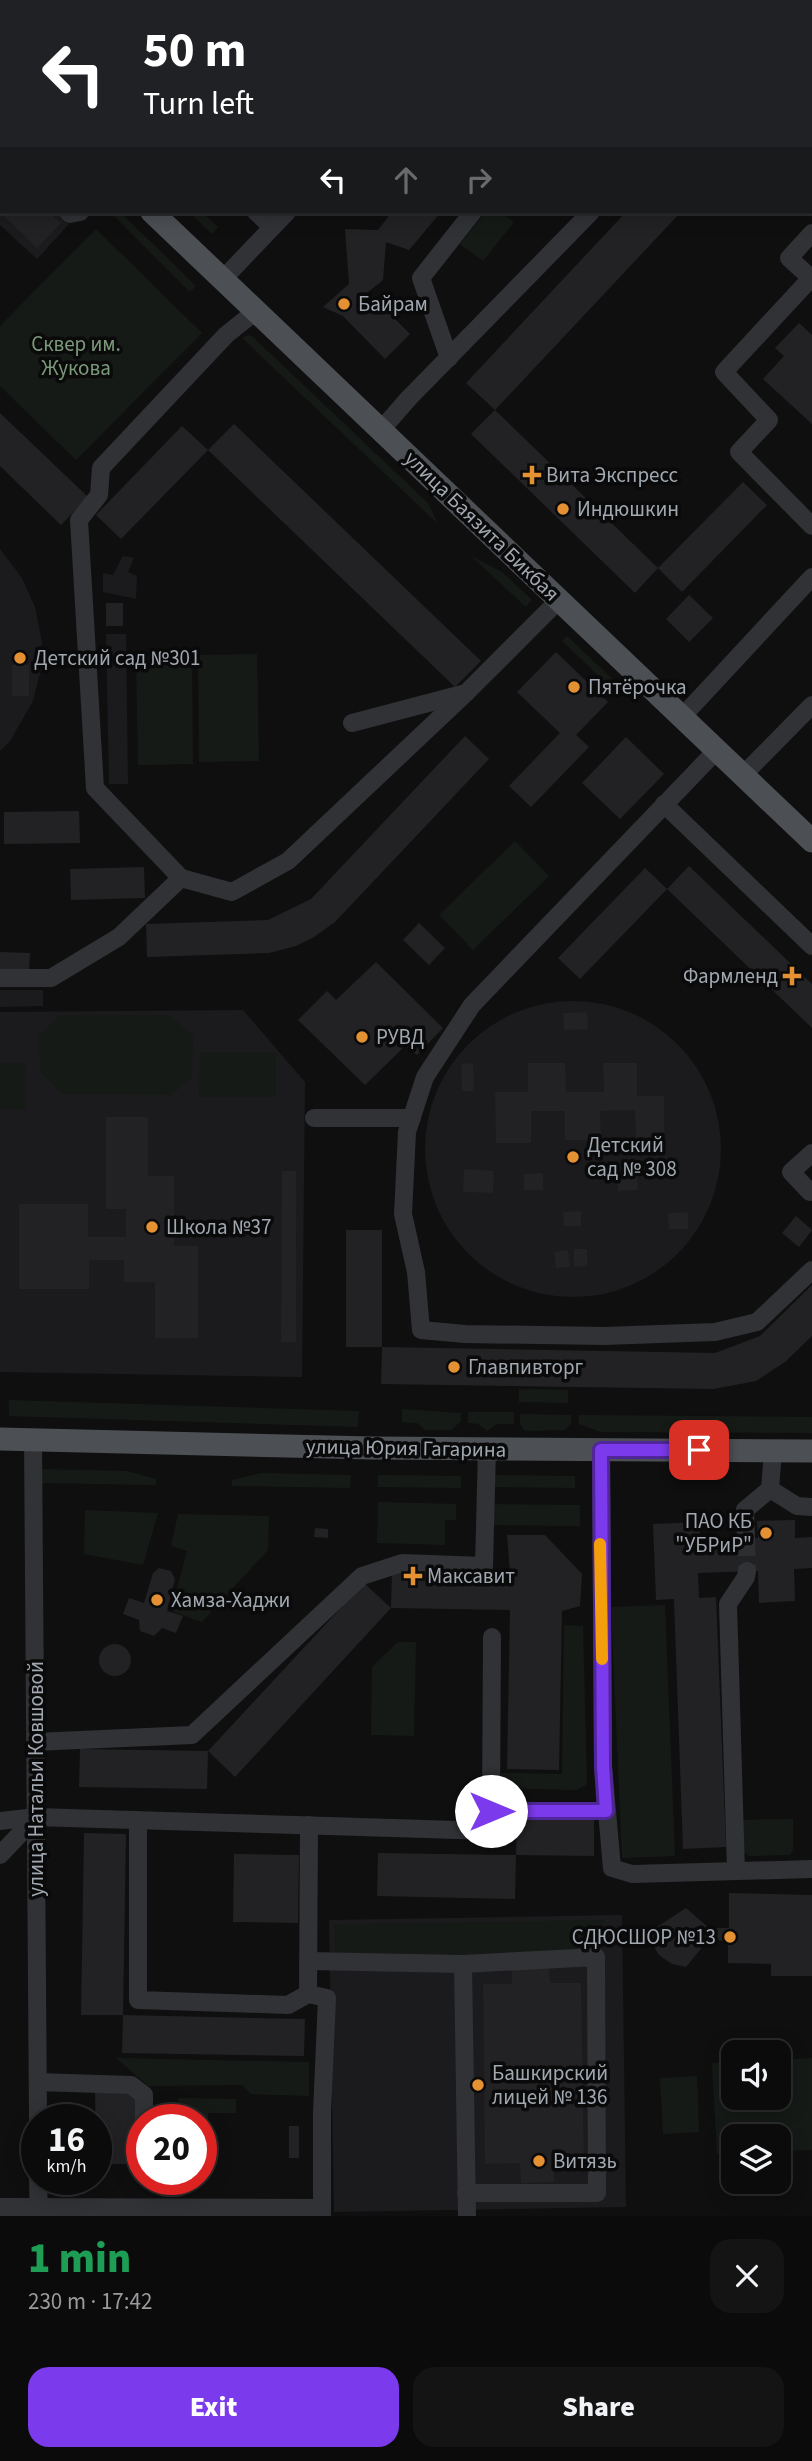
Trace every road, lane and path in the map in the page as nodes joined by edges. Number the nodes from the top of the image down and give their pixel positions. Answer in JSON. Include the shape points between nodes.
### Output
{"nodes":[{"id":1,"x":154,"y":214,"type":"edge"},
{"id":2,"x":258,"y":214,"type":"edge"},
{"id":3,"x":285,"y":214,"type":"edge"},
{"id":4,"x":471,"y":214,"type":"edge"},
{"id":5,"x":589,"y":214,"type":"edge"},
{"id":6,"x":272,"y":227,"type":"junction"},
{"id":7,"x":812,"y":233,"type":"edge"},
{"id":8,"x":223,"y":279,"type":"junction"},
{"id":9,"x":812,"y":279,"type":"edge"},
{"id":10,"x":256,"y":311,"type":"junction"},
{"id":11,"x":449,"y":358,"type":"junction"},
{"id":12,"x":381,"y":430,"type":"junction"},
{"id":13,"x":812,"y":526,"type":"edge"},
{"id":14,"x":812,"y":577,"type":"edge"},
{"id":15,"x":559,"y":600,"type":"junction"},
{"id":16,"x":466,"y":693,"type":"junction"},
{"id":17,"x":812,"y":705,"type":"edge"},
{"id":18,"x":682,"y":717,"type":"junction"},
{"id":19,"x":352,"y":723,"type":"dead end"},
{"id":20,"x":717,"y":750,"type":"junction"},
{"id":21,"x":743,"y":775,"type":"junction"},
{"id":22,"x":664,"y":804,"type":"junction"},
{"id":23,"x":812,"y":841,"type":"edge"},
{"id":24,"x":181,"y":878,"type":"junction"},
{"id":25,"x":812,"y":946,"type":"edge"},
{"id":26,"x":0,"y":978,"type":"edge"},
{"id":27,"x":314,"y":1118,"type":"dead end"},
{"id":28,"x":412,"y":1118,"type":"junction"},
{"id":29,"x":812,"y":1153,"type":"edge"},
{"id":30,"x":812,"y":1190,"type":"edge"},
{"id":31,"x":812,"y":1270,"type":"edge"},
{"id":32,"x":0,"y":1439,"type":"edge"},
{"id":33,"x":33,"y":1439,"type":"junction"},
{"id":34,"x":487,"y":1449,"type":"junction"},
{"id":35,"x":601,"y":1450,"type":"junction"},
{"id":36,"x":773,"y":1451,"type":"junction"},
{"id":37,"x":812,"y":1451,"type":"edge"},
{"id":38,"x":770,"y":1489,"type":"junction"},
{"id":39,"x":812,"y":1507,"type":"edge"},
{"id":40,"x":746,"y":1538,"type":"tunnel mouth"},
{"id":41,"x":747,"y":1571,"type":"tunnel mouth"},
{"id":42,"x":492,"y":1637,"type":"dead end"},
{"id":43,"x":35,"y":1742,"type":"junction"},
{"id":44,"x":491,"y":1811,"type":"junction"},
{"id":45,"x":606,"y":1811,"type":"junction"},
{"id":46,"x":36,"y":1817,"type":"junction"},
{"id":47,"x":138,"y":1820,"type":"junction"},
{"id":48,"x":0,"y":1821,"type":"edge"},
{"id":49,"x":309,"y":1825,"type":"junction"},
{"id":50,"x":0,"y":1855,"type":"edge"},
{"id":51,"x":812,"y":1869,"type":"edge"},
{"id":52,"x":736,"y":1871,"type":"junction"},
{"id":53,"x":308,"y":1961,"type":"junction"},
{"id":54,"x":463,"y":1964,"type":"junction"},
{"id":55,"x":308,"y":1994,"type":"junction"},
{"id":56,"x":38,"y":2082,"type":"junction"},
{"id":57,"x":38,"y":2104,"type":"edge"},
{"id":58,"x":144,"y":2104,"type":"edge"},
{"id":59,"x":466,"y":2193,"type":"junction"},
{"id":60,"x":36,"y":2195,"type":"edge"},
{"id":61,"x":0,"y":2207,"type":"edge"},
{"id":62,"x":322,"y":2212,"type":"edge"},
{"id":63,"x":34,"y":2213,"type":"edge"},
{"id":64,"x":467,"y":2216,"type":"edge"}],
"edges":[{"from":1,"to":8,"type":"main road","name":"улица Баязита Бикбая"},
{"from":2,"to":6,"type":"street"},
{"from":3,"to":6,"type":"street"},
{"from":4,"to":11,"type":"street","via":[[421,278]]},
{"from":5,"to":11,"type":"street"},
{"from":6,"to":8,"type":"street"},
{"from":7,"to":9,"type":"street","via":[[789,258]]},
{"from":8,"to":10,"type":"main road","name":"улица Баязита Бикбая"},
{"from":9,"to":13,"type":"street","via":[[724,372],[769,421],[739,452]]},
{"from":10,"to":12,"type":"main road","name":"улица Баязита Бикбая"},
{"from":10,"to":24,"type":"street","via":[[226,335],[101,468],[99,495],[79,520],[95,788]]},
{"from":11,"to":12,"type":"street"},
{"from":12,"to":15,"type":"main road","name":"улица Баязита Бикбая"},
{"from":14,"to":18,"type":"street"},
{"from":15,"to":16,"type":"street"},
{"from":15,"to":18,"type":"main road","name":"улица Баязита Бикбая"},
{"from":16,"to":19,"type":"street"},
{"from":16,"to":24,"type":"street","via":[[288,862],[232,892]]},
{"from":17,"to":21,"type":"street"},
{"from":18,"to":20,"type":"main road","name":"улица Баязита Бикбая"},
{"from":20,"to":21,"type":"main road","name":"улица Баязита Бикбая"},
{"from":20,"to":22,"type":"street"},
{"from":21,"to":23,"type":"main road","name":"улица Баязита Бикбая"},
{"from":22,"to":25,"type":"street"},
{"from":22,"to":28,"type":"street","via":[[472,1006],[425,1077]]},
{"from":24,"to":26,"type":"street","via":[[119,937],[51,978]]},
{"from":27,"to":28,"type":"street"},
{"from":28,"to":31,"type":"street","via":[[407,1132],[402,1214],[416,1272],[421,1329],[590,1336],[715,1332],[757,1322]]},
{"from":29,"to":30,"type":"street","via":[[791,1172]]},
{"from":32,"to":33,"type":"main road","name":"улица Юрия Гагарина"},
{"from":33,"to":34,"type":"main road","name":"улица Юрия Гагарина"},
{"from":33,"to":43,"type":"street","name":"улица Натальи Ковшовой"},
{"from":34,"to":35,"type":"main road","name":"улица Юрия Гагарина"},
{"from":34,"to":43,"type":"street","via":[[484,1566],[402,1563],[362,1576],[192,1735]]},
{"from":35,"to":36,"type":"main road","name":"улица Юрия Гагарина"},
{"from":35,"to":45,"type":"street"},
{"from":36,"to":37,"type":"main road","name":"улица Юрия Гагарина"},
{"from":36,"to":38,"type":"street"},
{"from":38,"to":39,"type":"street","via":[[797,1506]]},
{"from":38,"to":40,"type":"street","via":[[745,1510]]},
{"from":41,"to":52,"type":"street","via":[[727,1604]]},
{"from":42,"to":44,"type":"street"},
{"from":43,"to":46,"type":"street","name":"улица Натальи Ковшовой"},
{"from":44,"to":45,"type":"street"},
{"from":44,"to":49,"type":"street","via":[[490,1831]]},
{"from":45,"to":52,"type":"street","via":[[612,1868],[632,1874]]},
{"from":46,"to":47,"type":"street"},
{"from":46,"to":48,"type":"street"},
{"from":46,"to":50,"type":"street"},
{"from":46,"to":56,"type":"street","name":"улица Натальи Ковшовой"},
{"from":47,"to":49,"type":"street"},
{"from":47,"to":55,"type":"street","via":[[138,2000],[289,2004]]},
{"from":49,"to":53,"type":"street"},
{"from":51,"to":52,"type":"street"},
{"from":53,"to":54,"type":"street"},
{"from":53,"to":55,"type":"street"},
{"from":54,"to":59,"type":"street"},
{"from":54,"to":59,"type":"street","via":[[596,1957],[597,2193]]},
{"from":55,"to":62,"type":"street","via":[[327,1998]]},
{"from":56,"to":57,"type":"street","name":"улица Натальи Ковшовой"},
{"from":56,"to":58,"type":"street","via":[[131,2085],[144,2095]]},
{"from":59,"to":64,"type":"street"},
{"from":60,"to":63,"type":"street"},
{"from":61,"to":63,"type":"street"},
{"from":62,"to":63,"type":"street"}]}
